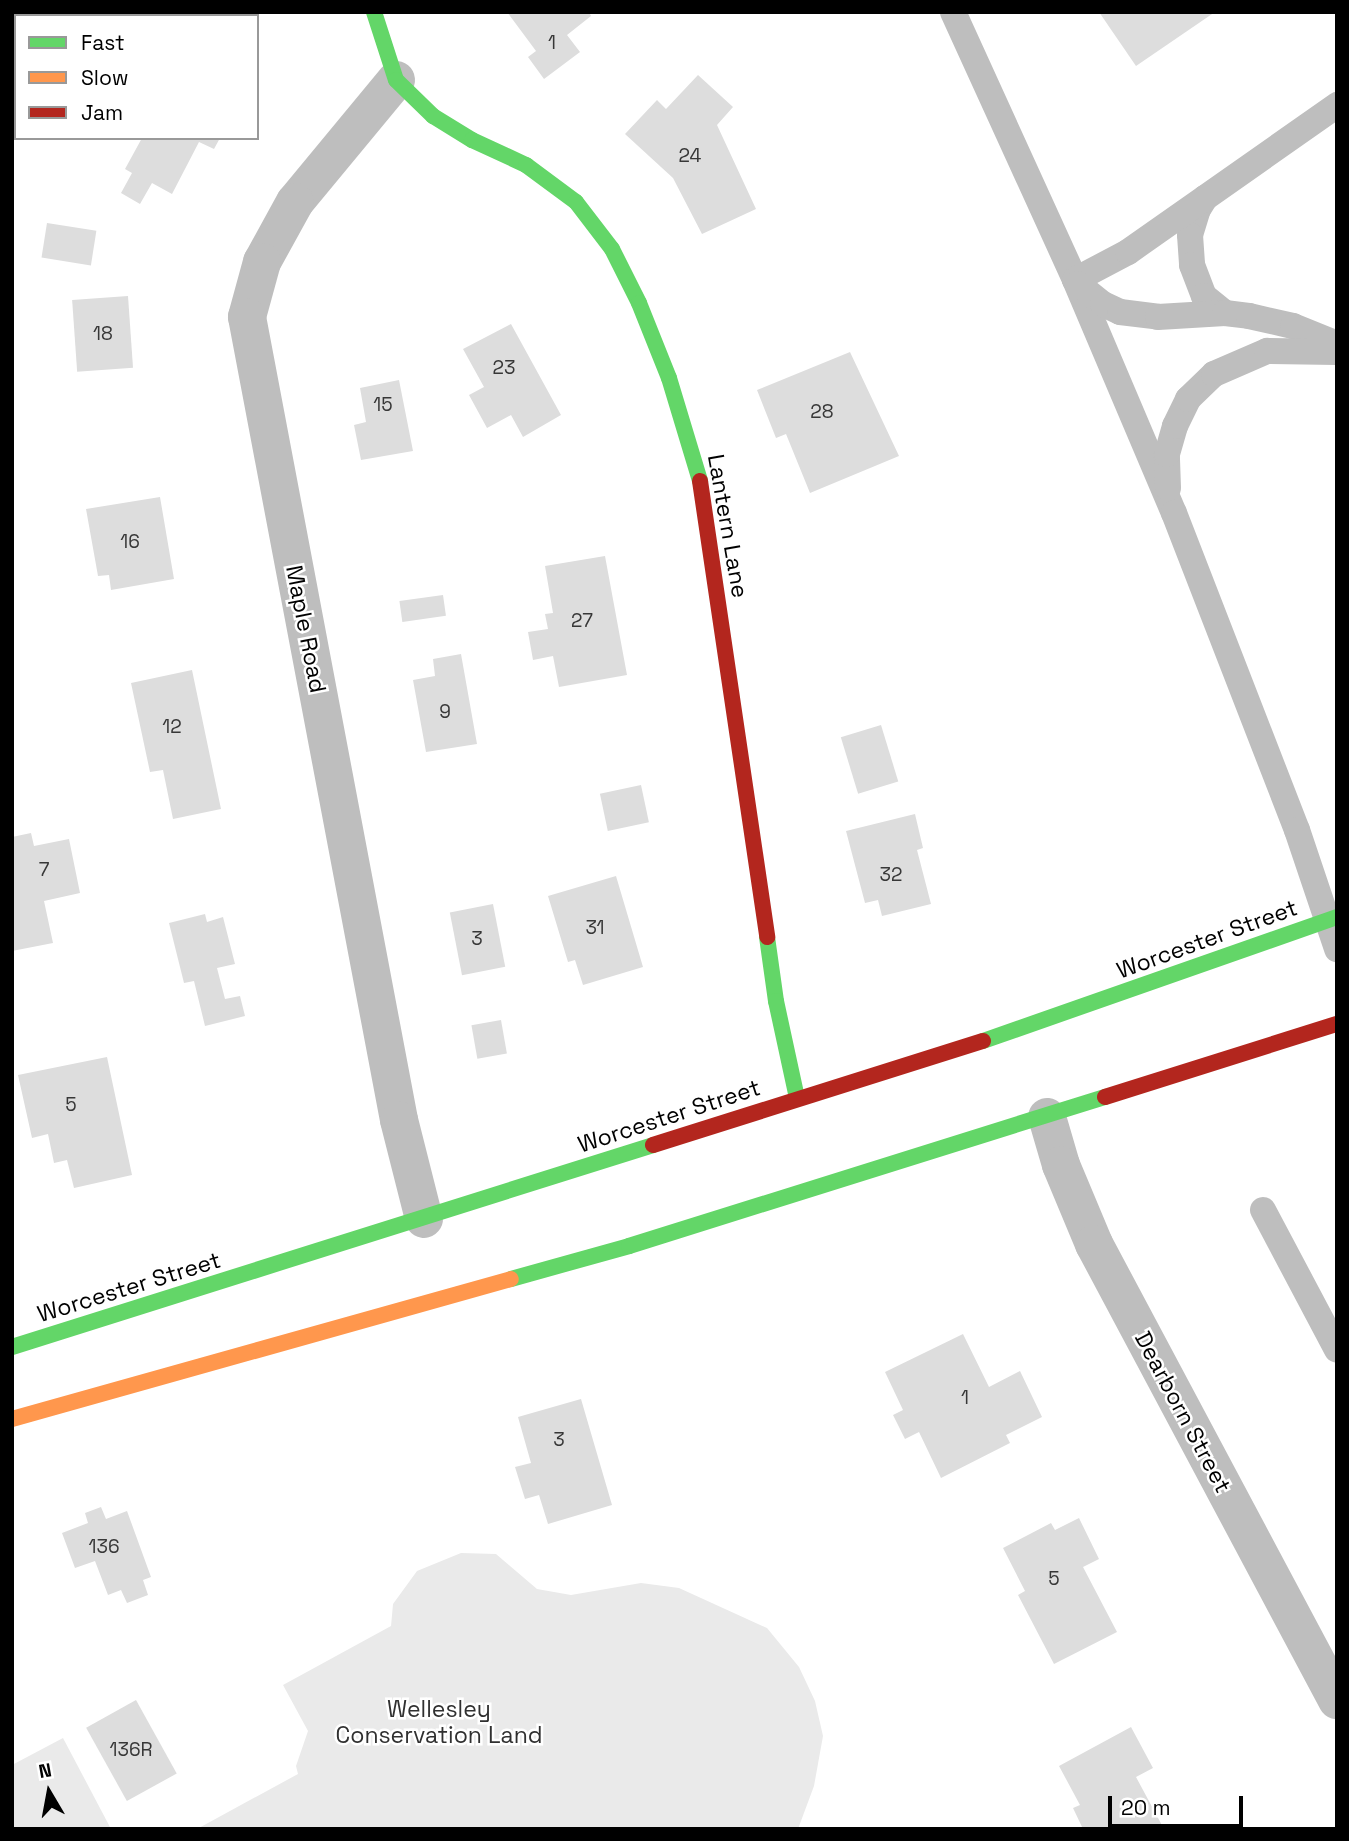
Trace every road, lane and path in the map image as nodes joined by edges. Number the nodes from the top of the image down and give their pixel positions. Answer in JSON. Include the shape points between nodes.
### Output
{"nodes":[{"id":1,"x":374,"y":12,"type":"edge"},
{"id":2,"x":953,"y":12,"type":"edge"},
{"id":3,"x":396,"y":80,"type":"junction"},
{"id":4,"x":1337,"y":105,"type":"edge"},
{"id":5,"x":1206,"y":196,"type":"junction"},
{"id":6,"x":1075,"y":280,"type":"junction"},
{"id":7,"x":1225,"y":313,"type":"junction"},
{"id":8,"x":1337,"y":344,"type":"edge"},
{"id":9,"x":1337,"y":352,"type":"edge"},
{"id":10,"x":1174,"y":513,"type":"junction"},
{"id":11,"x":1332,"y":918,"type":"edge"},
{"id":12,"x":1337,"y":949,"type":"edge"},
{"id":13,"x":1337,"y":1024,"type":"edge"},
{"id":14,"x":797,"y":1098,"type":"junction"},
{"id":15,"x":1047,"y":1117,"type":"junction"},
{"id":16,"x":1263,"y":1210,"type":"dead end"},
{"id":17,"x":424,"y":1219,"type":"junction"},
{"id":18,"x":12,"y":1347,"type":"edge"},
{"id":19,"x":1337,"y":1350,"type":"edge"},
{"id":20,"x":12,"y":1419,"type":"edge"},
{"id":21,"x":1337,"y":1700,"type":"edge"}],
"edges":[{"from":1,"to":3,"type":"main road"},
{"from":2,"to":6,"type":"lane"},
{"from":3,"to":14,"type":"main road","name":"Lantern Lane","via":[[433,116],[526,165],[576,202],[612,249],[669,378],[698,471],[776,1001]]},
{"from":3,"to":17,"type":"street","name":"Maple Road","via":[[295,202],[262,262],[247,317],[400,1120]]},
{"from":4,"to":5,"type":"lane"},
{"from":5,"to":6,"type":"lane","via":[[1128,252]]},
{"from":5,"to":7,"type":"lane","via":[[1190,235],[1192,265],[1204,296]]},
{"from":6,"to":7,"type":"lane","via":[[1120,312],[1158,317]]},
{"from":6,"to":10,"type":"lane"},
{"from":7,"to":8,"type":"lane","via":[[1272,320]]},
{"from":9,"to":10,"type":"lane","via":[[1267,351],[1230,365],[1200,386],[1182,412],[1167,454]]},
{"from":10,"to":11,"type":"lane"},
{"from":11,"to":12,"type":"lane"},
{"from":11,"to":14,"type":"main road","name":"Worcester Street","via":[[1008,1033]]},
{"from":13,"to":15,"type":"main road"},
{"from":14,"to":17,"type":"main road","name":"Worcester Street"},
{"from":15,"to":20,"type":"main road","via":[[629,1246]]},
{"from":15,"to":21,"type":"street","name":"Dearborn Street","via":[[1061,1165],[1094,1244]]},
{"from":16,"to":19,"type":"lane"},
{"from":17,"to":18,"type":"main road","name":"Worcester Street"}]}
